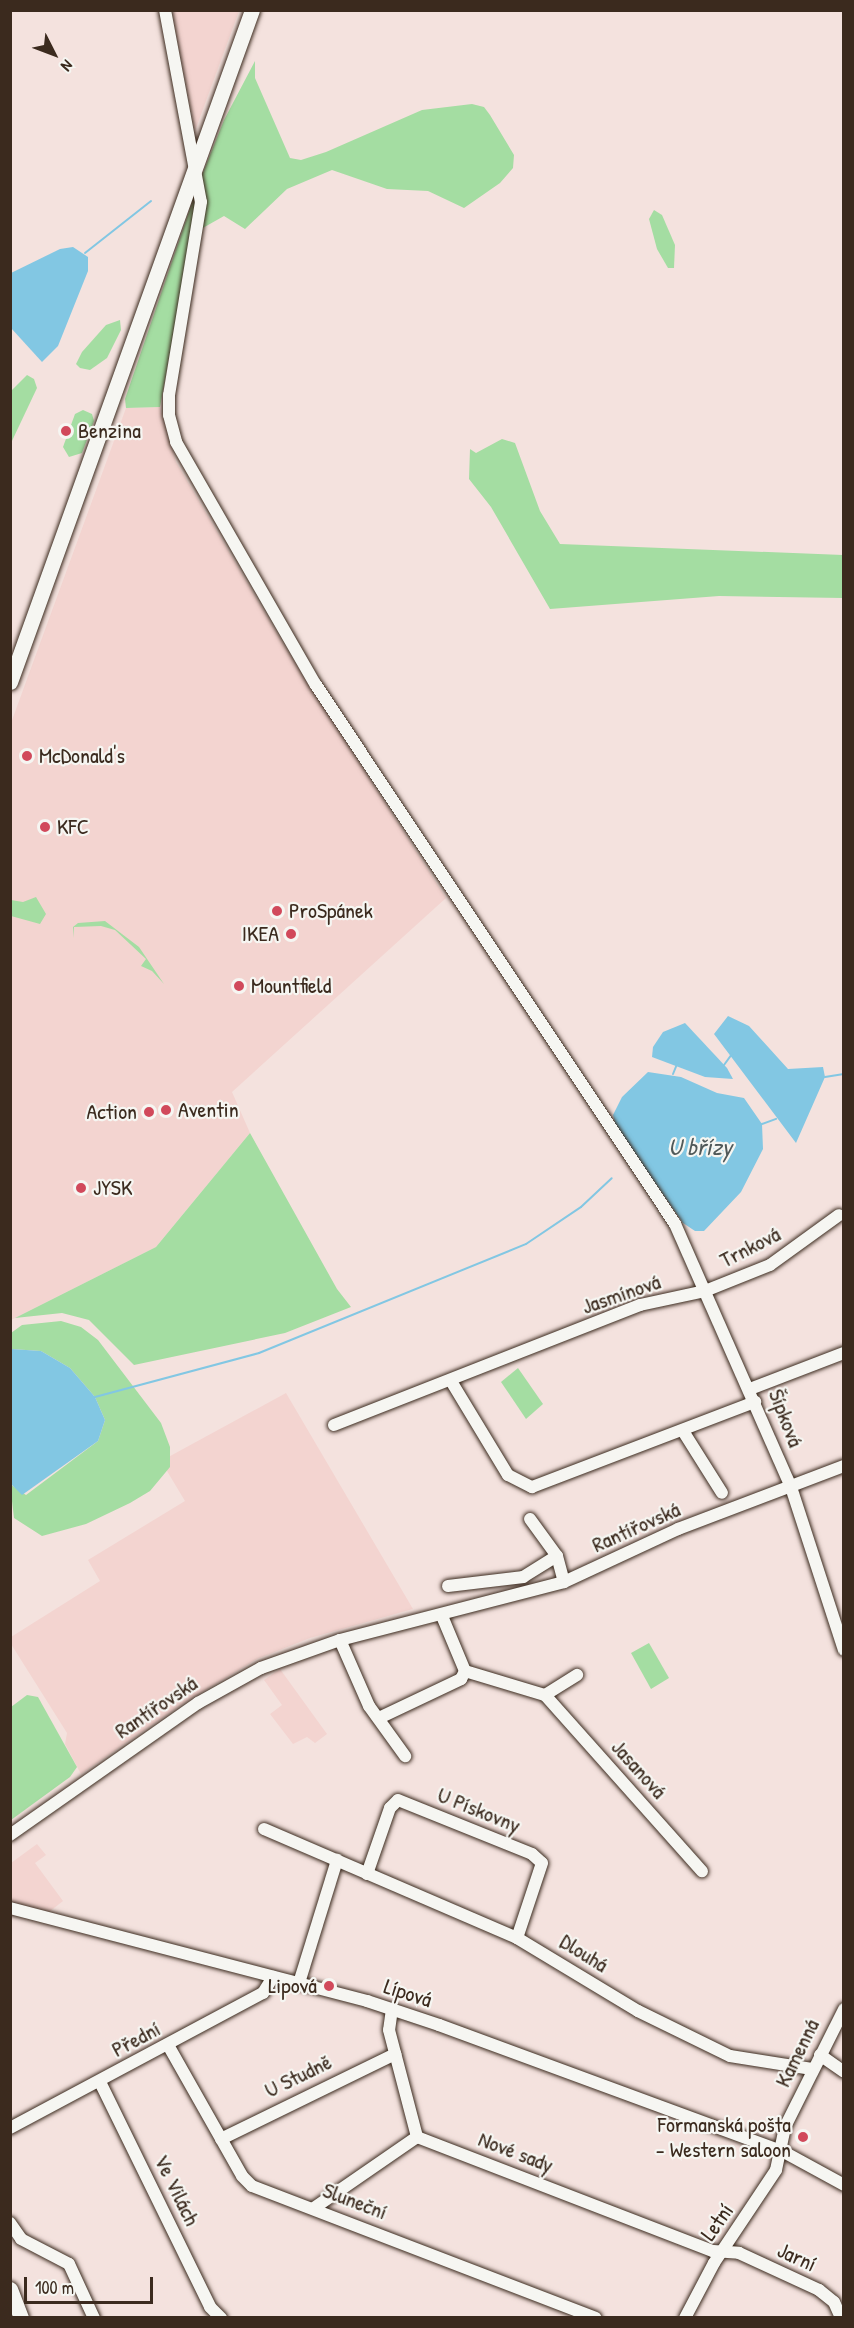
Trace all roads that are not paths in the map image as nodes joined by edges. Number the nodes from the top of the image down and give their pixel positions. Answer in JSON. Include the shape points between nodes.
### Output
{"nodes":[{"id":1,"x":165,"y":10,"type":"edge"},
{"id":2,"x":252,"y":10,"type":"edge"},
{"id":3,"x":196,"y":166,"type":"junction"},
{"id":4,"x":10,"y":682,"type":"edge"},
{"id":5,"x":839,"y":1215,"type":"dead end"},
{"id":6,"x":705,"y":1291,"type":"junction"},
{"id":7,"x":843,"y":1353,"type":"edge"},
{"id":8,"x":451,"y":1381,"type":"junction"},
{"id":9,"x":750,"y":1389,"type":"junction"},
{"id":10,"x":755,"y":1402,"type":"junction"},
{"id":11,"x":334,"y":1425,"type":"dead end"},
{"id":12,"x":683,"y":1431,"type":"junction"},
{"id":13,"x":843,"y":1466,"type":"edge"},
{"id":14,"x":791,"y":1487,"type":"junction"},
{"id":15,"x":722,"y":1493,"type":"dead end"},
{"id":16,"x":530,"y":1519,"type":"dead end"},
{"id":17,"x":557,"y":1556,"type":"junction"},
{"id":18,"x":564,"y":1582,"type":"junction"},
{"id":19,"x":448,"y":1586,"type":"dead end"},
{"id":20,"x":442,"y":1616,"type":"junction"},
{"id":21,"x":340,"y":1640,"type":"junction"},
{"id":22,"x":843,"y":1650,"type":"edge"},
{"id":23,"x":465,"y":1671,"type":"junction"},
{"id":24,"x":577,"y":1675,"type":"dead end"},
{"id":25,"x":545,"y":1695,"type":"junction"},
{"id":26,"x":378,"y":1718,"type":"junction"},
{"id":27,"x":405,"y":1755,"type":"dead end"},
{"id":28,"x":264,"y":1828,"type":"dead end"},
{"id":29,"x":10,"y":1835,"type":"edge"},
{"id":30,"x":337,"y":1860,"type":"junction"},
{"id":31,"x":702,"y":1871,"type":"dead end"},
{"id":32,"x":367,"y":1874,"type":"junction"},
{"id":33,"x":10,"y":1908,"type":"edge"},
{"id":34,"x":517,"y":1938,"type":"junction"},
{"id":35,"x":273,"y":1977,"type":"junction"},
{"id":36,"x":299,"y":1983,"type":"junction"},
{"id":37,"x":392,"y":2009,"type":"junction"},
{"id":38,"x":843,"y":2009,"type":"edge"},
{"id":39,"x":168,"y":2045,"type":"junction"},
{"id":40,"x":395,"y":2055,"type":"junction"},
{"id":41,"x":820,"y":2055,"type":"junction"},
{"id":42,"x":812,"y":2069,"type":"junction"},
{"id":43,"x":843,"y":2072,"type":"edge"},
{"id":44,"x":100,"y":2082,"type":"junction"},
{"id":45,"x":10,"y":2128,"type":"edge"},
{"id":46,"x":417,"y":2137,"type":"junction"},
{"id":47,"x":221,"y":2139,"type":"junction"},
{"id":48,"x":782,"y":2151,"type":"junction"},
{"id":49,"x":843,"y":2185,"type":"edge"},
{"id":50,"x":314,"y":2208,"type":"junction"},
{"id":51,"x":10,"y":2223,"type":"edge"},
{"id":52,"x":723,"y":2251,"type":"junction"},
{"id":53,"x":10,"y":2289,"type":"edge"},
{"id":54,"x":219,"y":2317,"type":"edge"},
{"id":55,"x":21,"y":2318,"type":"edge"},
{"id":56,"x":94,"y":2318,"type":"edge"},
{"id":57,"x":596,"y":2318,"type":"edge"},
{"id":58,"x":685,"y":2318,"type":"edge"},
{"id":59,"x":841,"y":2318,"type":"edge"}],
"edges":[{"from":1,"to":3,"type":"street","via":[[179,96]]},
{"from":2,"to":3,"type":"main road"},
{"from":3,"to":4,"type":"main road"},
{"from":3,"to":6,"type":"street","via":[[201,202],[169,415],[176,442],[316,685],[675,1224]]},
{"from":5,"to":6,"type":"street","name":"Trnková","via":[[770,1265]]},
{"from":6,"to":8,"type":"street","name":"Jasmínová","via":[[640,1305]]},
{"from":6,"to":9,"type":"street"},
{"from":7,"to":9,"type":"street","name":"Šípková"},
{"from":8,"to":11,"type":"street","name":"Jasmínová"},
{"from":8,"to":12,"type":"street","via":[[508,1475],[527,1486],[546,1485]]},
{"from":9,"to":10,"type":"street","name":"Šípková"},
{"from":10,"to":12,"type":"street"},
{"from":10,"to":14,"type":"street","name":"Šípková"},
{"from":12,"to":15,"type":"street"},
{"from":13,"to":14,"type":"street","name":"Rantířovská"},
{"from":14,"to":18,"type":"street","name":"Rantířovská","via":[[678,1529]]},
{"from":14,"to":22,"type":"street","name":"Šípková"},
{"from":16,"to":17,"type":"street"},
{"from":17,"to":18,"type":"street"},
{"from":17,"to":19,"type":"street","via":[[523,1577]]},
{"from":18,"to":20,"type":"street","name":"Rantířovská"},
{"from":20,"to":21,"type":"street","name":"Rantířovská"},
{"from":20,"to":23,"type":"street"},
{"from":21,"to":26,"type":"street"},
{"from":21,"to":29,"type":"street","name":"Rantířovská","via":[[261,1668],[198,1703]]},
{"from":23,"to":25,"type":"street"},
{"from":23,"to":26,"type":"street","via":[[461,1679]]},
{"from":24,"to":25,"type":"street"},
{"from":25,"to":31,"type":"street","name":"Jasanová"},
{"from":26,"to":27,"type":"street"},
{"from":28,"to":30,"type":"street","name":"Dlouhá"},
{"from":30,"to":32,"type":"street","name":"Dlouhá"},
{"from":30,"to":36,"type":"street"},
{"from":32,"to":34,"type":"street","name":"Dlouhá"},
{"from":32,"to":34,"type":"street","name":"U Pískovny","via":[[390,1808],[398,1800],[532,1854],[542,1863]]},
{"from":33,"to":35,"type":"street","name":"Lípová"},
{"from":34,"to":42,"type":"street","name":"Dlouhá","via":[[638,2011],[730,2056]]},
{"from":35,"to":36,"type":"street","name":"Lípová"},
{"from":35,"to":39,"type":"street","name":"Přední","via":[[263,1993]]},
{"from":36,"to":37,"type":"street","name":"Lípová"},
{"from":37,"to":40,"type":"street","via":[[389,2030]]},
{"from":37,"to":48,"type":"street","name":"Lípová"},
{"from":38,"to":41,"type":"street","name":"Kamenná"},
{"from":39,"to":44,"type":"street","name":"Přední"},
{"from":39,"to":47,"type":"street","name":"Sluneční"},
{"from":40,"to":46,"type":"street"},
{"from":40,"to":47,"type":"street","name":"U Studně"},
{"from":41,"to":42,"type":"street","name":"Kamenná"},
{"from":41,"to":43,"type":"street"},
{"from":42,"to":48,"type":"street","name":"Kamenná","via":[[781,2138]]},
{"from":44,"to":45,"type":"street","name":"Přední"},
{"from":44,"to":54,"type":"street","name":"Ve Vilách"},
{"from":46,"to":50,"type":"street","via":[[411,2145],[333,2192]]},
{"from":46,"to":52,"type":"street","name":"Nové sady","via":[[702,2247]]},
{"from":47,"to":50,"type":"street","name":"Sluneční","via":[[249,2184]]},
{"from":48,"to":49,"type":"street","name":"Lípová"},
{"from":48,"to":52,"type":"street","name":"Letní","via":[[769,2183]]},
{"from":50,"to":57,"type":"street","name":"Sluneční"},
{"from":51,"to":56,"type":"street","via":[[21,2239],[69,2264]]},
{"from":52,"to":58,"type":"street","name":"Letní"},
{"from":52,"to":59,"type":"street","name":"Jarní","via":[[739,2253],[819,2290],[834,2302]]},
{"from":53,"to":55,"type":"main road"}]}
